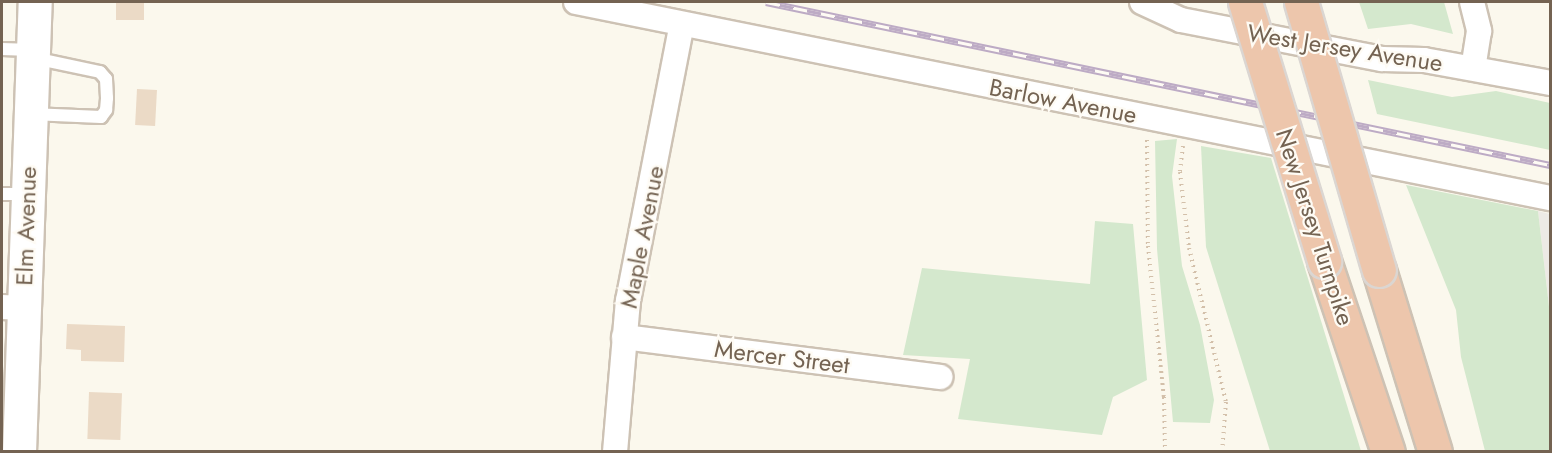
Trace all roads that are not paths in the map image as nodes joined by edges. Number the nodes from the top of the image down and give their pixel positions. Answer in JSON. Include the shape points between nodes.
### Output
{"nodes":[{"id":1,"x":35,"y":2,"type":"edge"},
{"id":2,"x":576,"y":2,"type":"edge"},
{"id":3,"x":1142,"y":2,"type":"edge"},
{"id":4,"x":1245,"y":2,"type":"edge"},
{"id":5,"x":1301,"y":2,"type":"edge"},
{"id":6,"x":1472,"y":2,"type":"edge"},
{"id":7,"x":682,"y":24,"type":"junction"},
{"id":8,"x":23,"y":52,"type":"edge"},
{"id":9,"x":1473,"y":68,"type":"junction"},
{"id":10,"x":1551,"y":83,"type":"edge"},
{"id":11,"x":31,"y":114,"type":"junction"},
{"id":12,"x":14,"y":194,"type":"edge"},
{"id":13,"x":1551,"y":198,"type":"edge"},
{"id":14,"x":12,"y":308,"type":"edge"},
{"id":15,"x":624,"y":337,"type":"junction"},
{"id":16,"x":940,"y":377,"type":"dead end"},
{"id":17,"x":19,"y":452,"type":"edge"},
{"id":18,"x":615,"y":452,"type":"edge"},
{"id":19,"x":1388,"y":452,"type":"edge"},
{"id":20,"x":1435,"y":452,"type":"edge"}],
"edges":[{"from":1,"to":8,"type":"main road","name":"Elm Avenue"},
{"from":2,"to":7,"type":"street","name":"Barlow Avenue"},
{"from":3,"to":9,"type":"street","name":"West Jersey Avenue","via":[[1191,22],[1382,59],[1424,60]]},
{"from":4,"to":19,"type":"highway","name":"New Jersey Turnpike","bridge":true,"via":[[1324,261]]},
{"from":5,"to":20,"type":"highway","name":"New Jersey Turnpike","bridge":true},
{"from":6,"to":9,"type":"street","via":[[1479,31]]},
{"from":7,"to":13,"type":"street","name":"Barlow Avenue"},
{"from":7,"to":15,"type":"street","name":"Maple Avenue"},
{"from":8,"to":11,"type":"main road","name":"Elm Avenue"},
{"from":8,"to":11,"type":"lane","via":[[100,72],[106,79],[108,98],[101,117]]},
{"from":9,"to":10,"type":"street","name":"West Jersey Avenue"},
{"from":11,"to":12,"type":"main road","name":"Elm Avenue"},
{"from":12,"to":14,"type":"main road","name":"Elm Avenue"},
{"from":14,"to":17,"type":"main road","name":"Elm Avenue"},
{"from":15,"to":16,"type":"street","name":"Mercer Street"},
{"from":15,"to":18,"type":"street","name":"Maple Avenue"}]}
